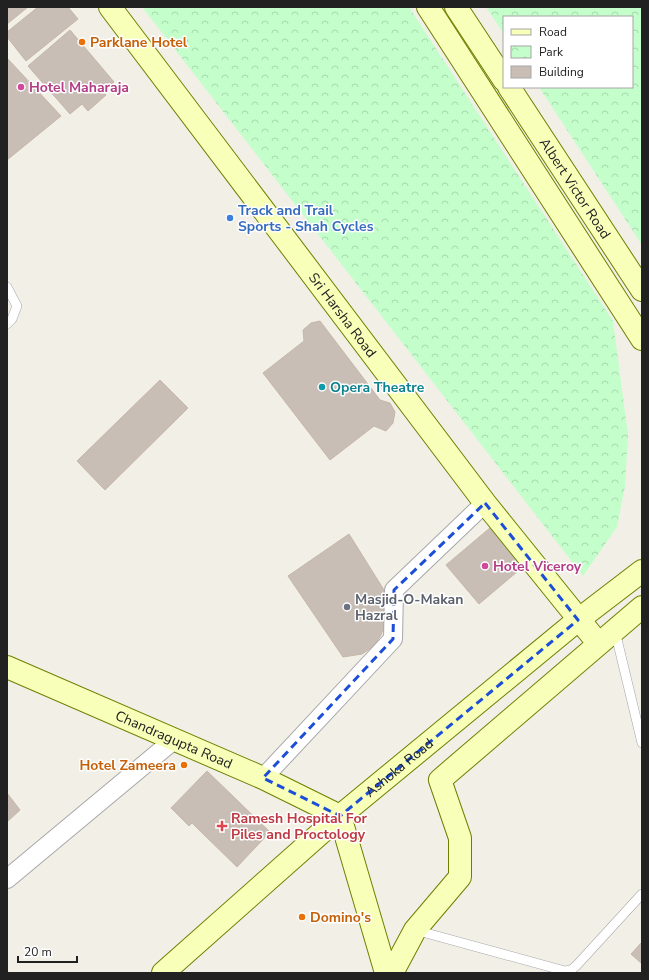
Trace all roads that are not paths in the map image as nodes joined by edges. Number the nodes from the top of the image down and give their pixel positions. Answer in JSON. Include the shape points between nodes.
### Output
{"nodes":[{"id":1,"x":110,"y":7,"type":"edge"},
{"id":2,"x":428,"y":7,"type":"edge"},
{"id":3,"x":456,"y":7,"type":"edge"},
{"id":4,"x":503,"y":78,"type":"edge"},
{"id":5,"x":510,"y":88,"type":"edge"},
{"id":6,"x":7,"y":287,"type":"edge"},
{"id":7,"x":642,"y":290,"type":"edge"},
{"id":8,"x":7,"y":324,"type":"edge"},
{"id":9,"x":642,"y":339,"type":"edge"},
{"id":10,"x":485,"y":503,"type":"junction"},
{"id":11,"x":642,"y":571,"type":"edge"},
{"id":12,"x":641,"y":608,"type":"edge"},
{"id":13,"x":578,"y":620,"type":"junction"},
{"id":14,"x":615,"y":629,"type":"junction"},
{"id":15,"x":598,"y":643,"type":"junction"},
{"id":16,"x":7,"y":667,"type":"edge"},
{"id":17,"x":175,"y":739,"type":"junction"},
{"id":18,"x":642,"y":742,"type":"edge"},
{"id":19,"x":263,"y":778,"type":"junction"},
{"id":20,"x":340,"y":816,"type":"junction"},
{"id":21,"x":7,"y":879,"type":"edge"},
{"id":22,"x":642,"y":894,"type":"edge"},
{"id":23,"x":415,"y":930,"type":"junction"},
{"id":24,"x":163,"y":973,"type":"edge"},
{"id":25,"x":386,"y":973,"type":"edge"},
{"id":26,"x":392,"y":973,"type":"edge"}],
"edges":[{"from":1,"to":10,"type":"main road","name":"Sri Harsha Road"},
{"from":2,"to":9,"type":"main road"},
{"from":3,"to":4,"type":"main road"},
{"from":5,"to":7,"type":"main road","name":"Albert Victor Road"},
{"from":6,"to":8,"type":"lane","via":[[16,306],[12,319]]},
{"from":10,"to":13,"type":"main road","name":"Sri Harsha Road"},
{"from":10,"to":19,"type":"street","via":[[394,590],[393,639]]},
{"from":11,"to":13,"type":"main road","name":"Ashoka Road"},
{"from":12,"to":14,"type":"main road"},
{"from":13,"to":15,"type":"main road","name":"Sri Harsha Road"},
{"from":13,"to":20,"type":"main road","name":"Ashoka Road"},
{"from":14,"to":15,"type":"main road"},
{"from":14,"to":18,"type":"lane"},
{"from":15,"to":23,"type":"main road","via":[[440,780],[460,838],[460,876]]},
{"from":16,"to":17,"type":"main road","name":"Chandragupta Road"},
{"from":17,"to":19,"type":"main road","name":"Chandragupta Road"},
{"from":17,"to":21,"type":"street"},
{"from":19,"to":20,"type":"main road","name":"Chandragupta Road"},
{"from":20,"to":24,"type":"main road","name":"Ashoka Road"},
{"from":20,"to":25,"type":"main road"},
{"from":22,"to":23,"type":"lane","via":[[576,966],[565,971]]},
{"from":23,"to":26,"type":"main road"}]}
